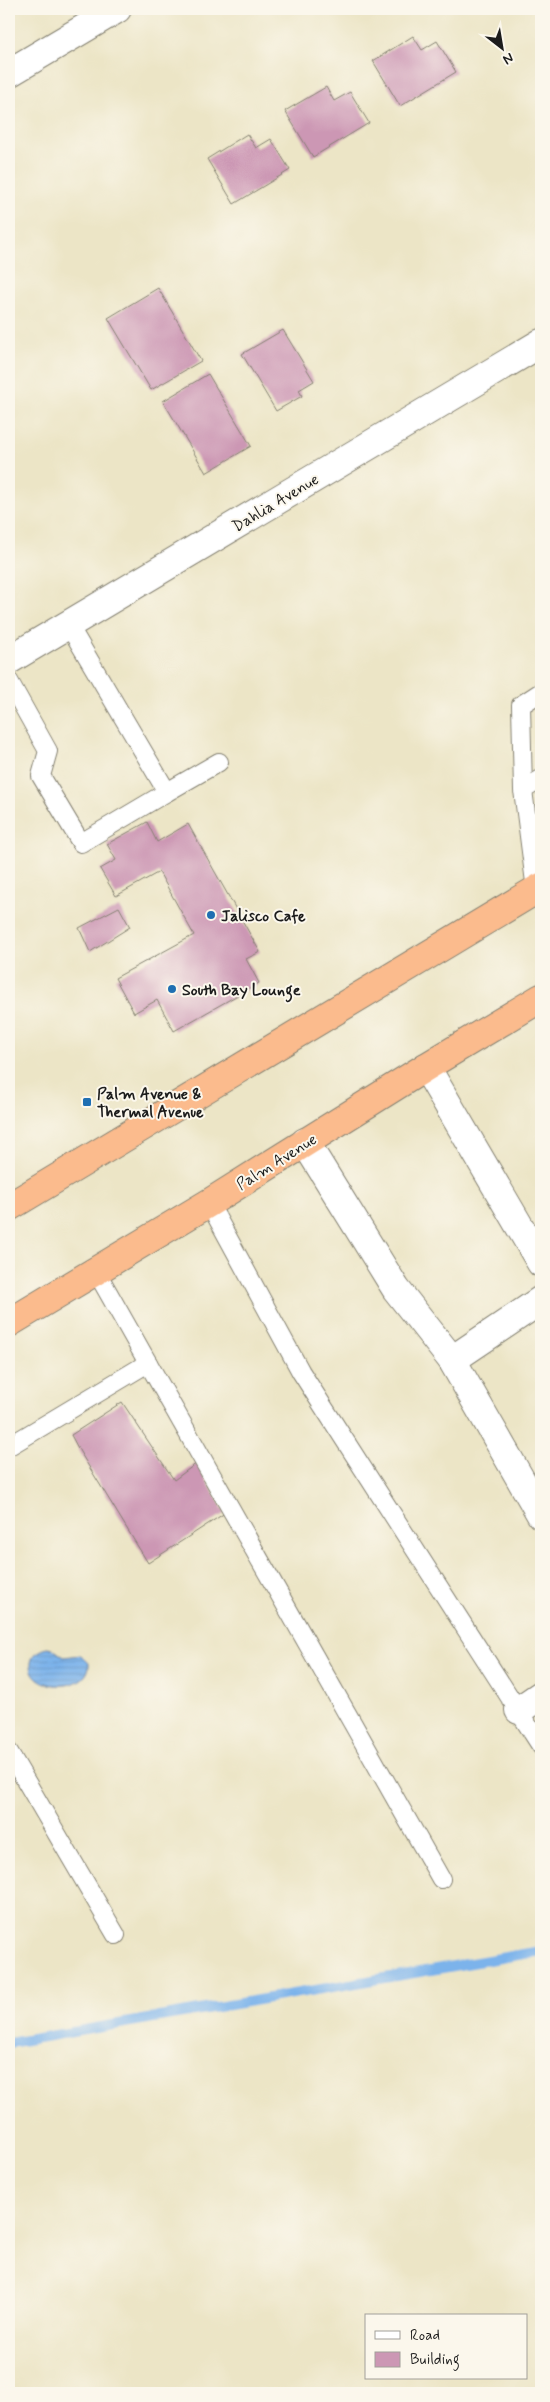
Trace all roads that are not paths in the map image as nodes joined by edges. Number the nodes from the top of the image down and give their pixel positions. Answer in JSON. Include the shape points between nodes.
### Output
{"nodes":[{"id":1,"x":117,"y":9,"type":"edge"},
{"id":2,"x":86,"y":16,"type":"edge"},
{"id":3,"x":9,"y":73,"type":"edge"},
{"id":4,"x":541,"y":343,"type":"edge"},
{"id":5,"x":68,"y":624,"type":"junction"},
{"id":6,"x":9,"y":660,"type":"edge"},
{"id":7,"x":9,"y":681,"type":"edge"},
{"id":8,"x":541,"y":692,"type":"edge"},
{"id":9,"x":219,"y":762,"type":"dead end"},
{"id":10,"x":541,"y":779,"type":"edge"},
{"id":11,"x":523,"y":790,"type":"junction"},
{"id":12,"x":167,"y":792,"type":"junction"},
{"id":13,"x":539,"y":889,"type":"edge"},
{"id":14,"x":541,"y":998,"type":"edge"},
{"id":15,"x":426,"y":1067,"type":"junction"},
{"id":16,"x":305,"y":1142,"type":"junction"},
{"id":17,"x":210,"y":1203,"type":"junction"},
{"id":18,"x":9,"y":1207,"type":"edge"},
{"id":19,"x":541,"y":1263,"type":"edge"},
{"id":20,"x":96,"y":1271,"type":"junction"},
{"id":21,"x":541,"y":1300,"type":"edge"},
{"id":22,"x":9,"y":1323,"type":"edge"},
{"id":23,"x":452,"y":1360,"type":"junction"},
{"id":24,"x":148,"y":1363,"type":"junction"},
{"id":25,"x":9,"y":1442,"type":"edge"},
{"id":26,"x":541,"y":1515,"type":"edge"},
{"id":27,"x":541,"y":1695,"type":"edge"},
{"id":28,"x":519,"y":1710,"type":"junction"},
{"id":29,"x":541,"y":1746,"type":"edge"},
{"id":30,"x":9,"y":1752,"type":"edge"},
{"id":31,"x":441,"y":1879,"type":"dead end"},
{"id":32,"x":116,"y":1935,"type":"dead end"}],
"edges":[{"from":1,"to":2,"type":"street"},
{"from":2,"to":3,"type":"street"},
{"from":4,"to":5,"type":"street","name":"Dahlia Avenue"},
{"from":5,"to":6,"type":"street","name":"Dahlia Avenue"},
{"from":5,"to":12,"type":"lane"},
{"from":7,"to":12,"type":"lane","via":[[48,751],[41,776],[81,843]]},
{"from":8,"to":11,"type":"lane","via":[[521,704]]},
{"from":9,"to":12,"type":"lane"},
{"from":10,"to":11,"type":"lane"},
{"from":11,"to":13,"type":"lane"},
{"from":13,"to":18,"type":"highway"},
{"from":14,"to":15,"type":"highway","name":"Palm Avenue"},
{"from":15,"to":16,"type":"highway","name":"Palm Avenue"},
{"from":15,"to":19,"type":"street"},
{"from":16,"to":17,"type":"highway","name":"Palm Avenue"},
{"from":16,"to":23,"type":"street","via":[[396,1290]]},
{"from":17,"to":20,"type":"highway","name":"Palm Avenue"},
{"from":17,"to":28,"type":"lane","via":[[301,1372]]},
{"from":20,"to":22,"type":"highway","name":"Palm Avenue"},
{"from":20,"to":24,"type":"lane"},
{"from":21,"to":23,"type":"street"},
{"from":23,"to":26,"type":"street"},
{"from":24,"to":25,"type":"lane","via":[[10,1445]]},
{"from":24,"to":31,"type":"lane"},
{"from":27,"to":28,"type":"street"},
{"from":28,"to":29,"type":"lane"},
{"from":30,"to":32,"type":"lane"}]}
